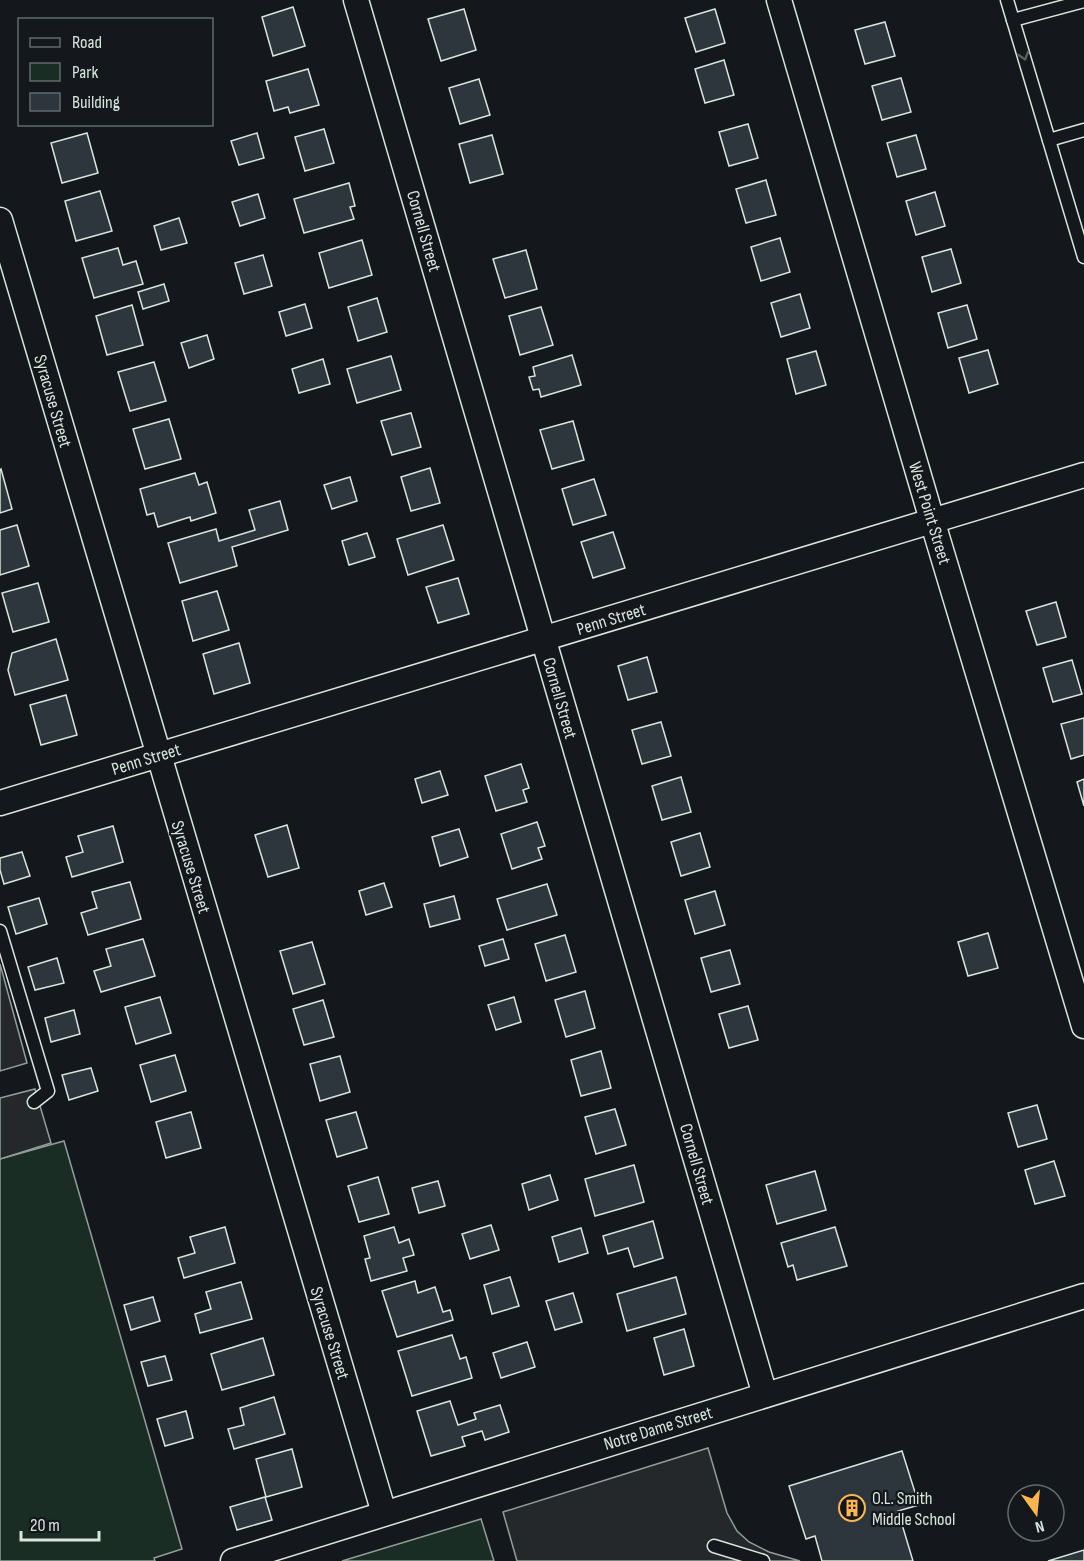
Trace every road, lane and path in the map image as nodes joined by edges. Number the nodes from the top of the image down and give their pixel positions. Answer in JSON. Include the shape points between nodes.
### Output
{"nodes":[{"id":1,"x":356,"y":0,"type":"edge"},
{"id":2,"x":779,"y":0,"type":"edge"},
{"id":3,"x":1007,"y":0,"type":"edge"},
{"id":4,"x":1084,"y":1,"type":"edge"},
{"id":5,"x":1013,"y":20,"type":"junction"},
{"id":6,"x":1084,"y":130,"type":"edge"},
{"id":7,"x":1049,"y":140,"type":"junction"},
{"id":8,"x":0,"y":220,"type":"edge"},
{"id":9,"x":1084,"y":257,"type":"edge"},
{"id":10,"x":1084,"y":475,"type":"edge"},
{"id":11,"x":932,"y":520,"type":"junction"},
{"id":12,"x":543,"y":640,"type":"junction"},
{"id":13,"x":159,"y":755,"type":"junction"},
{"id":14,"x":0,"y":803,"type":"edge"},
{"id":15,"x":0,"y":931,"type":"edge"},
{"id":16,"x":1084,"y":1026,"type":"edge"},
{"id":17,"x":34,"y":1102,"type":"dead end"},
{"id":18,"x":1084,"y":1296,"type":"edge"},
{"id":19,"x":765,"y":1395,"type":"junction"},
{"id":20,"x":384,"y":1513,"type":"junction"},
{"id":21,"x":714,"y":1546,"type":"dead end"},
{"id":22,"x":295,"y":1551,"type":"edge"},
{"id":23,"x":233,"y":1561,"type":"edge"},
{"id":24,"x":763,"y":1561,"type":"edge"}],
"edges":[{"from":1,"to":12,"type":"street","name":"Cornell Street"},
{"from":2,"to":11,"type":"street","name":"West Point Street"},
{"from":3,"to":5,"type":"lane"},
{"from":4,"to":5,"type":"lane"},
{"from":5,"to":7,"type":"lane","one_way":true},
{"from":6,"to":7,"type":"lane"},
{"from":7,"to":9,"type":"lane"},
{"from":8,"to":13,"type":"street","name":"Syracuse Street"},
{"from":10,"to":11,"type":"street","name":"Penn Street"},
{"from":11,"to":12,"type":"street","name":"Penn Street"},
{"from":11,"to":16,"type":"street","name":"West Point Street"},
{"from":12,"to":13,"type":"street","name":"Penn Street"},
{"from":12,"to":19,"type":"street","name":"Cornell Street"},
{"from":13,"to":14,"type":"street","name":"Penn Street"},
{"from":13,"to":20,"type":"street","name":"Syracuse Street"},
{"from":15,"to":17,"type":"lane","via":[[48,1091]]},
{"from":18,"to":19,"type":"street","name":"Notre Dame Street"},
{"from":19,"to":20,"type":"street","name":"Notre Dame Street"},
{"from":20,"to":22,"type":"street","name":"Notre Dame Street"},
{"from":21,"to":24,"type":"lane"},
{"from":22,"to":23,"type":"street","name":"Notre Dame Street"}]}
